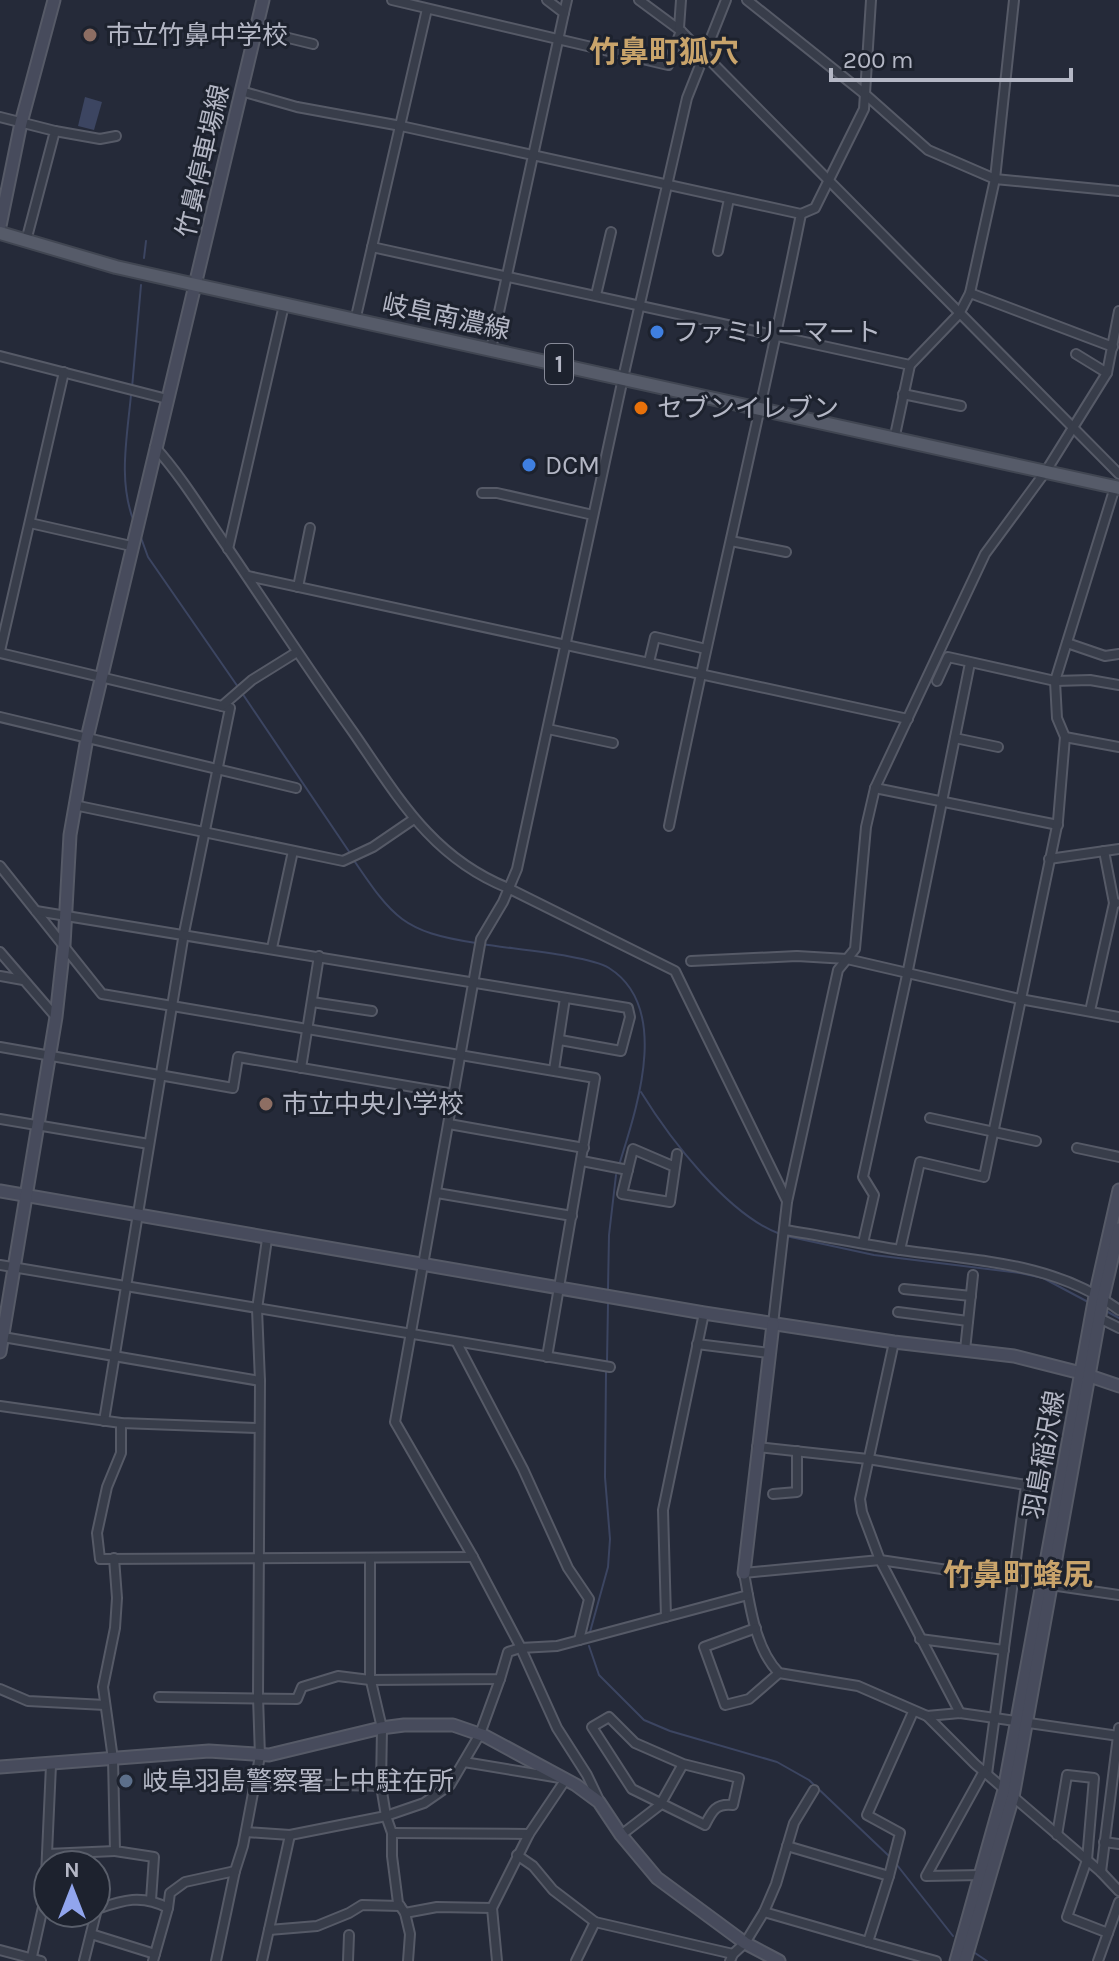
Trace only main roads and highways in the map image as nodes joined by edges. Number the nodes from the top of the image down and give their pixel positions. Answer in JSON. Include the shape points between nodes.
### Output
{"nodes":[{"id":1,"x":0,"y":233,"type":"edge"},
{"id":2,"x":1118,"y":483,"type":"edge"}],
"edges":[{"from":1,"to":2,"type":"main road","name":"岐阜南濃線","number":"1","via":[[116,267],[355,321],[894,440]]}]}
